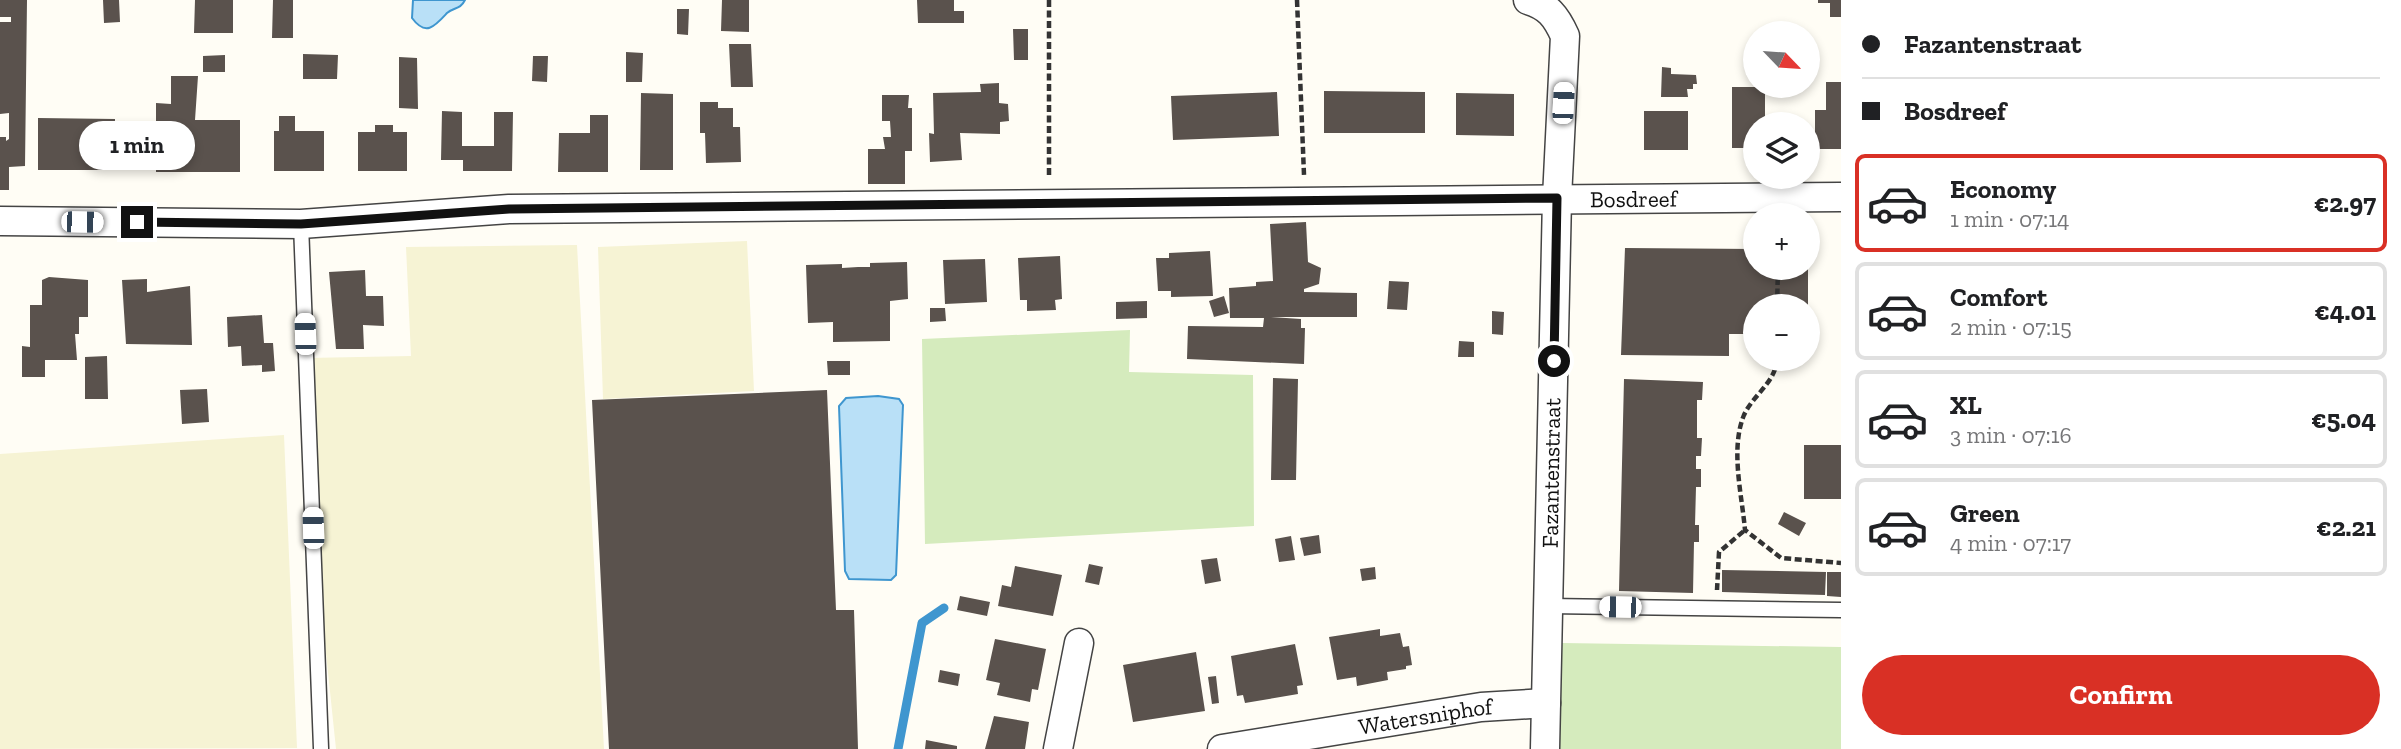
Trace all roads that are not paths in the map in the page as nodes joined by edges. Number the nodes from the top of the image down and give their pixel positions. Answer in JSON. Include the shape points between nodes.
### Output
{"nodes":[{"id":1,"x":1528,"y":0,"type":"edge"},
{"id":2,"x":1841,"y":197,"type":"edge"},
{"id":3,"x":1557,"y":198,"type":"junction"},
{"id":4,"x":0,"y":221,"type":"edge"},
{"id":5,"x":301,"y":224,"type":"junction"},
{"id":6,"x":1548,"y":606,"type":"junction"},
{"id":7,"x":1841,"y":610,"type":"edge"},
{"id":8,"x":1079,"y":643,"type":"dead end"},
{"id":9,"x":1546,"y":703,"type":"junction"},
{"id":10,"x":321,"y":748,"type":"edge"},
{"id":11,"x":1058,"y":749,"type":"edge"},
{"id":12,"x":1222,"y":749,"type":"edge"},
{"id":13,"x":1545,"y":749,"type":"edge"}],
"edges":[{"from":1,"to":3,"type":"street","name":"Fazantenstraat","via":[[1556,16],[1565,36]]},
{"from":2,"to":3,"type":"street","name":"Bosdreef"},
{"from":3,"to":5,"type":"street","name":"Bosdreef","via":[[509,209]]},
{"from":3,"to":6,"type":"street","name":"Fazantenstraat"},
{"from":4,"to":5,"type":"street","name":"Bosdreef"},
{"from":5,"to":10,"type":"lane"},
{"from":6,"to":7,"type":"lane"},
{"from":6,"to":9,"type":"street","name":"Fazantenstraat"},
{"from":8,"to":11,"type":"street"},
{"from":9,"to":12,"type":"street","name":"Watersniphof","via":[[1481,707]]},
{"from":9,"to":13,"type":"street","name":"Fazantenstraat"}]}
